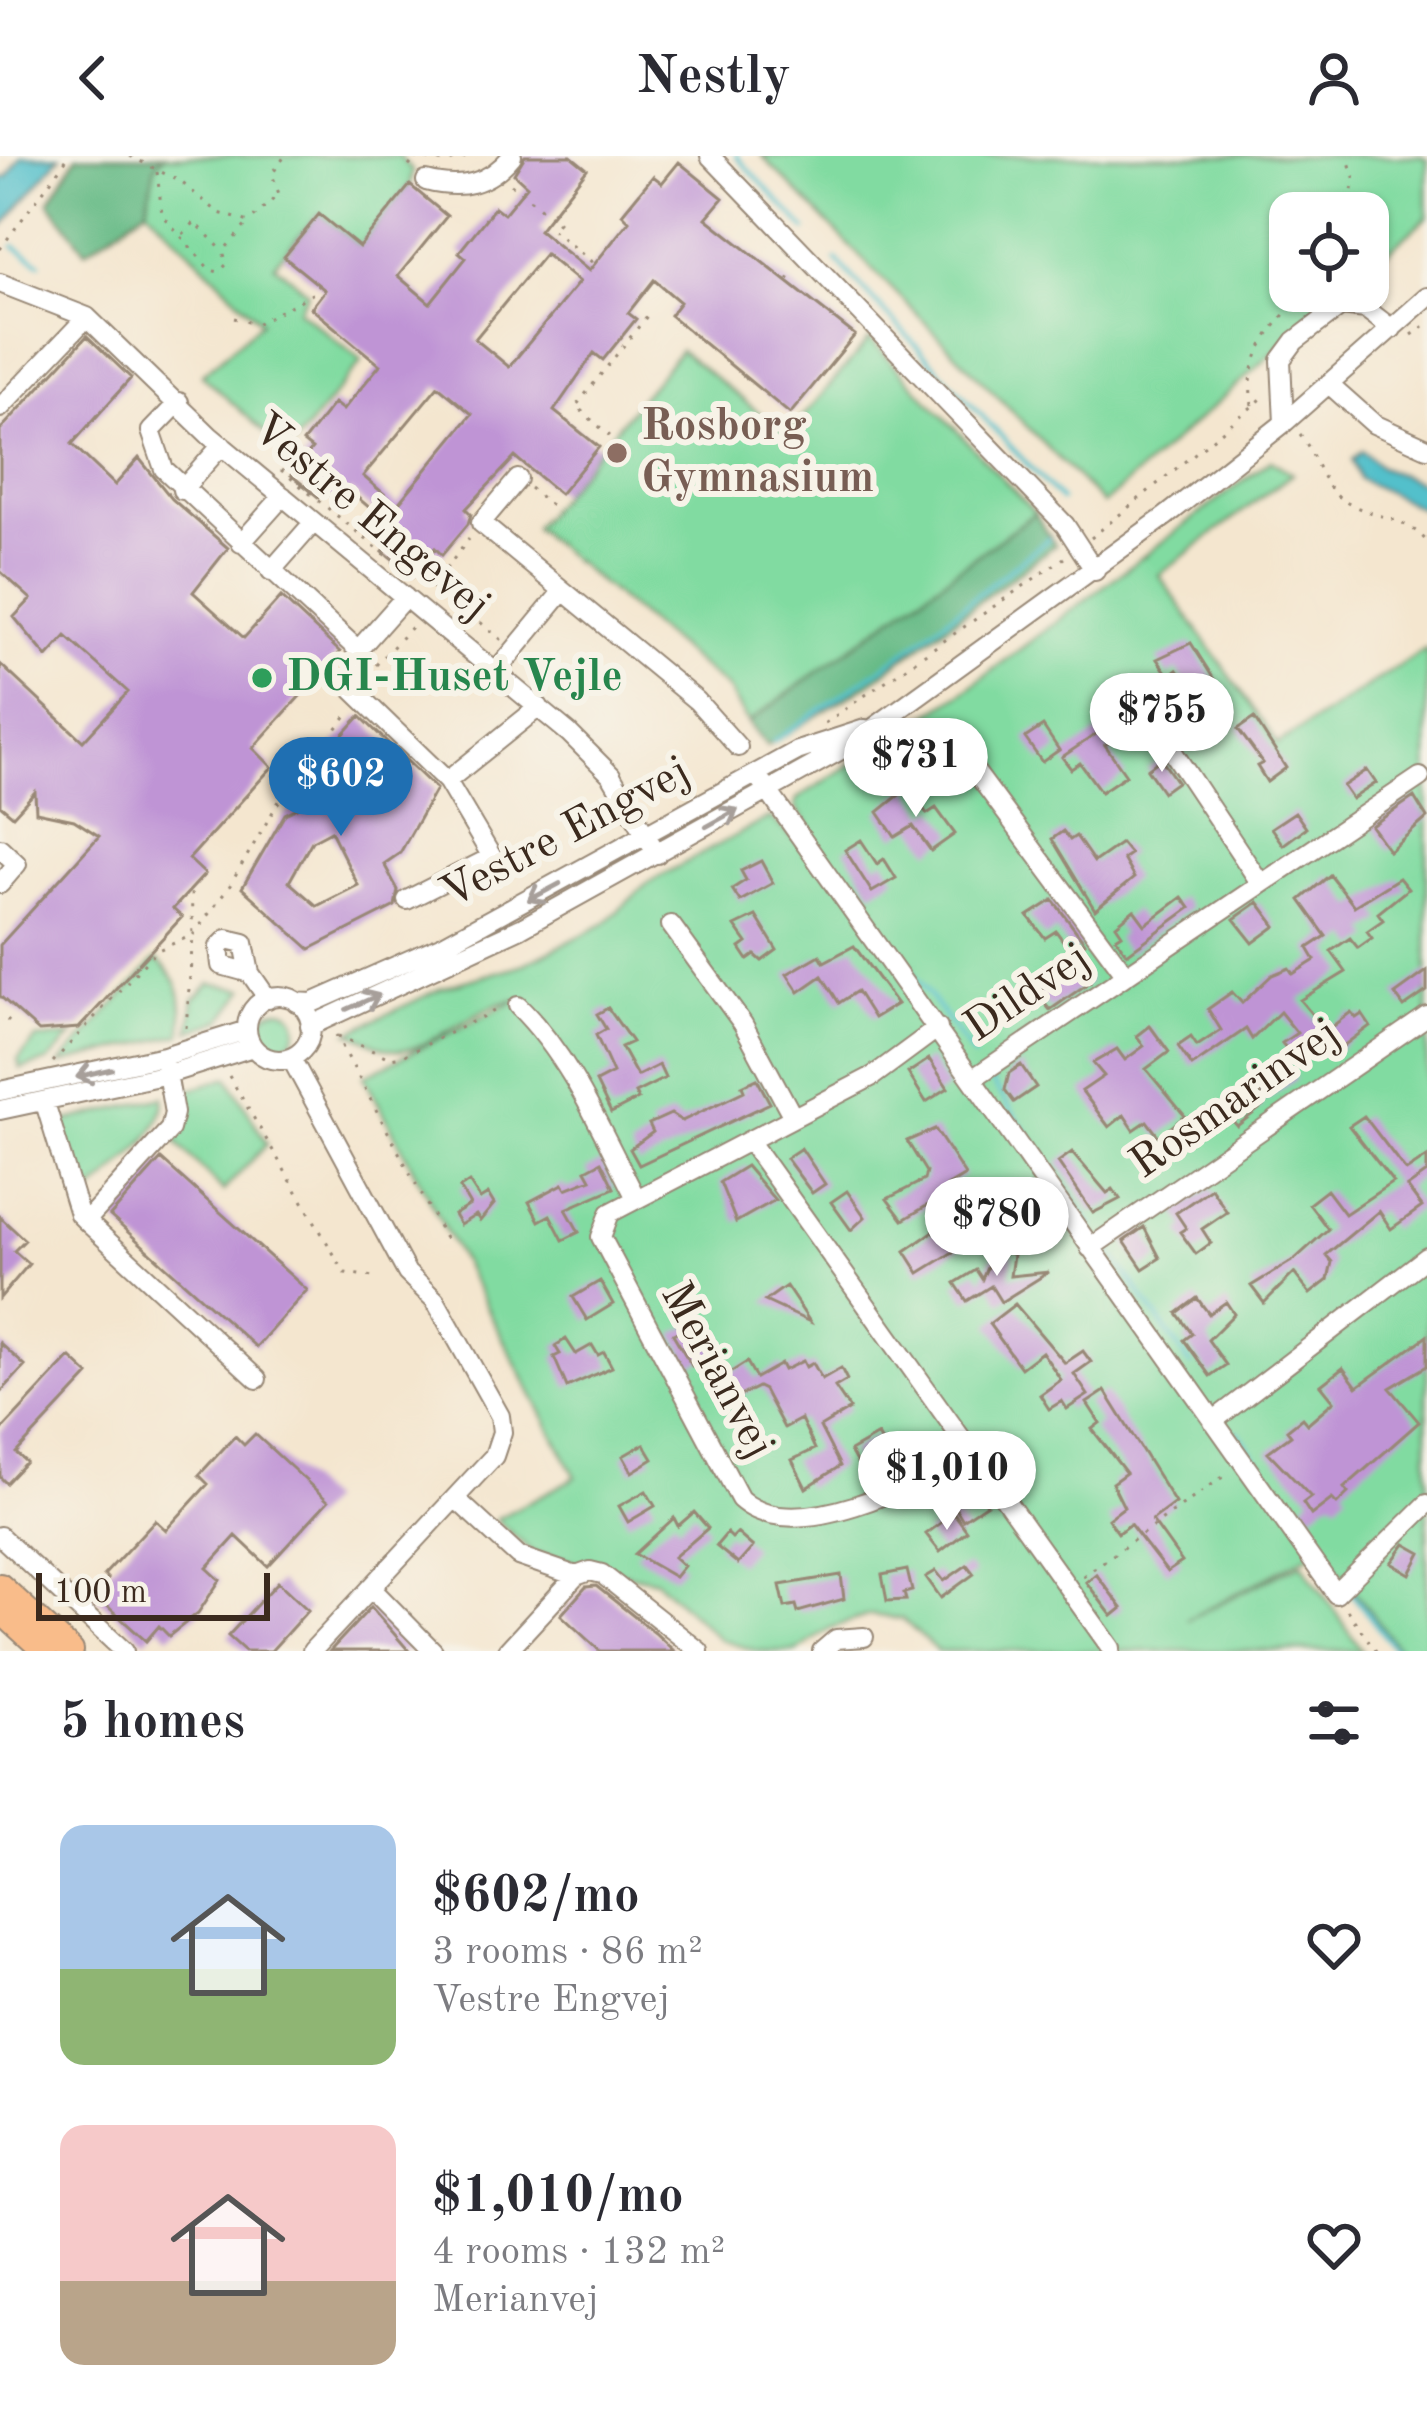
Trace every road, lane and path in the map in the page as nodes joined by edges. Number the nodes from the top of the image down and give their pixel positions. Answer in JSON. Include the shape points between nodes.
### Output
{"nodes":[{"id":1,"x":69,"y":156,"type":"edge"},
{"id":2,"x":130,"y":156,"type":"edge"},
{"id":3,"x":285,"y":156,"type":"edge"},
{"id":4,"x":402,"y":156,"type":"edge"},
{"id":5,"x":471,"y":156,"type":"edge"},
{"id":6,"x":512,"y":156,"type":"edge"},
{"id":7,"x":710,"y":156,"type":"edge"},
{"id":8,"x":1347,"y":156,"type":"edge"},
{"id":9,"x":157,"y":170,"type":"junction"},
{"id":10,"x":498,"y":173,"type":"junction"},
{"id":11,"x":426,"y":181,"type":"joint"},
{"id":12,"x":1351,"y":192,"type":"edge"},
{"id":13,"x":249,"y":222,"type":"junction"},
{"id":14,"x":181,"y":236,"type":"junction"},
{"id":15,"x":0,"y":249,"type":"edge"},
{"id":16,"x":223,"y":251,"type":"junction"},
{"id":17,"x":593,"y":262,"type":"dead end"},
{"id":18,"x":0,"y":283,"type":"edge"},
{"id":19,"x":314,"y":293,"type":"dead end"},
{"id":20,"x":1427,"y":296,"type":"edge"},
{"id":21,"x":651,"y":311,"type":"dead end"},
{"id":22,"x":1288,"y":312,"type":"edge"},
{"id":23,"x":87,"y":317,"type":"junction"},
{"id":24,"x":234,"y":318,"type":"dead end"},
{"id":25,"x":1392,"y":329,"type":"junction"},
{"id":26,"x":1329,"y":384,"type":"junction"},
{"id":27,"x":1279,"y":394,"type":"junction"},
{"id":28,"x":179,"y":402,"type":"junction"},
{"id":29,"x":1252,"y":407,"type":"junction"},
{"id":30,"x":0,"y":408,"type":"edge"},
{"id":31,"x":1290,"y":425,"type":"junction"},
{"id":32,"x":610,"y":436,"type":"dead end"},
{"id":33,"x":222,"y":446,"type":"junction"},
{"id":34,"x":1427,"y":448,"type":"edge"},
{"id":35,"x":281,"y":470,"type":"dead end"},
{"id":36,"x":518,"y":479,"type":"dead end"},
{"id":37,"x":182,"y":490,"type":"junction"},
{"id":38,"x":535,"y":492,"type":"dead end"},
{"id":39,"x":283,"y":496,"type":"junction"},
{"id":40,"x":552,"y":506,"type":"dead end"},
{"id":41,"x":314,"y":522,"type":"junction"},
{"id":42,"x":481,"y":524,"type":"junction"},
{"id":43,"x":1427,"y":542,"type":"edge"},
{"id":44,"x":241,"y":543,"type":"junction"},
{"id":45,"x":1080,"y":546,"type":"junction"},
{"id":46,"x":271,"y":571,"type":"junction"},
{"id":47,"x":1095,"y":571,"type":"junction"},
{"id":48,"x":431,"y":589,"type":"junction"},
{"id":49,"x":443,"y":592,"type":"junction"},
{"id":50,"x":562,"y":592,"type":"junction"},
{"id":51,"x":405,"y":597,"type":"junction"},
{"id":52,"x":424,"y":613,"type":"junction"},
{"id":53,"x":514,"y":649,"type":"junction"},
{"id":54,"x":358,"y":650,"type":"junction"},
{"id":55,"x":496,"y":671,"type":"junction"},
{"id":56,"x":1131,"y":689,"type":"dead end"},
{"id":57,"x":357,"y":693,"type":"junction"},
{"id":58,"x":539,"y":707,"type":"junction"},
{"id":59,"x":817,"y":727,"type":"dead end"},
{"id":60,"x":870,"y":729,"type":"junction"},
{"id":61,"x":738,"y":747,"type":"dead end"},
{"id":62,"x":957,"y":747,"type":"dead end"},
{"id":63,"x":756,"y":774,"type":"junction"},
{"id":64,"x":1420,"y":777,"type":"dead end"},
{"id":65,"x":447,"y":782,"type":"junction"},
{"id":66,"x":768,"y":792,"type":"junction"},
{"id":67,"x":652,"y":845,"type":"junction"},
{"id":68,"x":0,"y":848,"type":"edge"},
{"id":69,"x":0,"y":884,"type":"edge"},
{"id":70,"x":1261,"y":884,"type":"junction"},
{"id":71,"x":190,"y":891,"type":"dead end"},
{"id":72,"x":407,"y":900,"type":"dead end"},
{"id":73,"x":671,"y":925,"type":"dead end"},
{"id":74,"x":194,"y":935,"type":"junction"},
{"id":75,"x":250,"y":973,"type":"dead end"},
{"id":76,"x":1126,"y":975,"type":"junction"},
{"id":77,"x":268,"y":998,"type":"junction"},
{"id":78,"x":296,"y":1002,"type":"junction"},
{"id":79,"x":518,"y":1006,"type":"joint"},
{"id":80,"x":14,"y":1014,"type":"dead end"},
{"id":81,"x":1427,"y":1016,"type":"edge"},
{"id":82,"x":7,"y":1022,"type":"dead end"},
{"id":83,"x":316,"y":1023,"type":"junction"},
{"id":84,"x":938,"y":1028,"type":"junction"},
{"id":85,"x":185,"y":1036,"type":"dead end"},
{"id":86,"x":337,"y":1036,"type":"junction"},
{"id":87,"x":250,"y":1038,"type":"junction"},
{"id":88,"x":291,"y":1058,"type":"junction"},
{"id":89,"x":218,"y":1059,"type":"junction"},
{"id":90,"x":166,"y":1065,"type":"junction"},
{"id":91,"x":972,"y":1078,"type":"junction"},
{"id":92,"x":0,"y":1091,"type":"edge"},
{"id":93,"x":46,"y":1093,"type":"junction"},
{"id":94,"x":0,"y":1110,"type":"edge"},
{"id":95,"x":794,"y":1117,"type":"junction"},
{"id":96,"x":750,"y":1142,"type":"junction"},
{"id":97,"x":636,"y":1198,"type":"junction"},
{"id":98,"x":86,"y":1221,"type":"junction"},
{"id":99,"x":446,"y":1240,"type":"dead end"},
{"id":100,"x":1090,"y":1249,"type":"junction"},
{"id":101,"x":1427,"y":1257,"type":"edge"},
{"id":102,"x":374,"y":1277,"type":"dead end"},
{"id":103,"x":257,"y":1379,"type":"dead end"},
{"id":104,"x":1213,"y":1421,"type":"junction"},
{"id":105,"x":968,"y":1450,"type":"junction"},
{"id":106,"x":1242,"y":1463,"type":"junction"},
{"id":107,"x":455,"y":1498,"type":"junction"},
{"id":108,"x":1427,"y":1504,"type":"edge"},
{"id":109,"x":0,"y":1536,"type":"edge"},
{"id":110,"x":576,"y":1576,"type":"junction"},
{"id":111,"x":0,"y":1586,"type":"edge"},
{"id":112,"x":371,"y":1588,"type":"junction"},
{"id":113,"x":1066,"y":1588,"type":"junction"},
{"id":114,"x":1336,"y":1594,"type":"junction"},
{"id":115,"x":0,"y":1610,"type":"edge"},
{"id":116,"x":864,"y":1637,"type":"dead end"},
{"id":117,"x":1111,"y":1648,"type":"edge"},
{"id":118,"x":45,"y":1651,"type":"edge"},
{"id":119,"x":70,"y":1651,"type":"edge"},
{"id":120,"x":124,"y":1651,"type":"edge"},
{"id":121,"x":312,"y":1651,"type":"edge"},
{"id":122,"x":433,"y":1651,"type":"edge"},
{"id":123,"x":507,"y":1651,"type":"edge"},
{"id":124,"x":699,"y":1651,"type":"edge"},
{"id":125,"x":822,"y":1651,"type":"edge"},
{"id":126,"x":1376,"y":1651,"type":"edge"}],
"edges":[{"from":1,"to":15,"type":"path"},
{"from":2,"to":9,"type":"path"},
{"from":3,"to":13,"type":"path","via":[[272,174],[280,194]]},
{"from":4,"to":5,"type":"path"},
{"from":4,"to":11,"type":"path"},
{"from":6,"to":10,"type":"street"},
{"from":7,"to":45,"type":"street"},
{"from":8,"to":12,"type":"path"},
{"from":9,"to":13,"type":"path","via":[[219,213]]},
{"from":9,"to":14,"type":"path","via":[[157,200]]},
{"from":10,"to":11,"type":"street","via":[[471,185]]},
{"from":10,"to":17,"type":"path"},
{"from":13,"to":16,"type":"path"},
{"from":14,"to":16,"type":"path","via":[[195,222]]},
{"from":14,"to":16,"type":"path","via":[[210,270],[227,264]]},
{"from":18,"to":23,"type":"street","name":"Vestre Engevej"},
{"from":19,"to":24,"type":"path","via":[[256,324]]},
{"from":20,"to":25,"type":"street","name":"Vestre Engvej"},
{"from":21,"to":32,"type":"path","via":[[576,406]]},
{"from":22,"to":29,"type":"path","via":[[1261,344]]},
{"from":23,"to":28,"type":"street","name":"Vestre Engevej"},
{"from":23,"to":30,"type":"street"},
{"from":25,"to":26,"type":"street","name":"Vestre Engvej"},
{"from":25,"to":27,"type":"street","via":[[1366,309],[1341,306],[1281,360]]},
{"from":26,"to":31,"type":"street","name":"Vestre Engvej"},
{"from":26,"to":34,"type":"street","via":[[1374,424]]},
{"from":27,"to":29,"type":"path"},
{"from":27,"to":31,"type":"street"},
{"from":28,"to":33,"type":"street","name":"Vestre Engevej"},
{"from":28,"to":37,"type":"street","via":[[151,431],[164,470]]},
{"from":29,"to":45,"type":"path"},
{"from":31,"to":43,"type":"path","via":[[1336,496],[1418,530]]},
{"from":31,"to":47,"type":"street","name":"Vestre Engvej"},
{"from":33,"to":37,"type":"street"},
{"from":33,"to":39,"type":"street","name":"Vestre Engevej"},
{"from":35,"to":48,"type":"path"},
{"from":36,"to":42,"type":"street"},
{"from":37,"to":44,"type":"street"},
{"from":38,"to":40,"type":"path"},
{"from":39,"to":41,"type":"street","name":"Vestre Engevej"},
{"from":39,"to":44,"type":"street"},
{"from":41,"to":46,"type":"street"},
{"from":41,"to":51,"type":"street","name":"Vestre Engevej"},
{"from":42,"to":48,"type":"path"},
{"from":42,"to":50,"type":"street"},
{"from":44,"to":46,"type":"street"},
{"from":45,"to":47,"type":"street"},
{"from":45,"to":59,"type":"path"},
{"from":46,"to":54,"type":"street"},
{"from":47,"to":60,"type":"street","name":"Vestre Engvej"},
{"from":48,"to":49,"type":"path"},
{"from":49,"to":52,"type":"path"},
{"from":49,"to":53,"type":"path"},
{"from":50,"to":53,"type":"street"},
{"from":50,"to":61,"type":"street","via":[[697,701]]},
{"from":51,"to":52,"type":"street","name":"Vestre Engevej"},
{"from":51,"to":54,"type":"street"},
{"from":52,"to":55,"type":"street","name":"Vestre Engevej"},
{"from":52,"to":57,"type":"path"},
{"from":53,"to":55,"type":"street"},
{"from":54,"to":57,"type":"street"},
{"from":55,"to":58,"type":"street","name":"Vestre Engevej"},
{"from":56,"to":70,"type":"street"},
{"from":57,"to":65,"type":"street"},
{"from":57,"to":74,"type":"path"},
{"from":58,"to":65,"type":"street"},
{"from":58,"to":67,"type":"street","name":"Vestre Engevej","via":[[610,775]]},
{"from":60,"to":63,"type":"street","name":"Vestre Engvej","via":[[797,751]]},
{"from":60,"to":66,"type":"street","name":"Vestre Engvej"},
{"from":62,"to":76,"type":"street","name":"Dildvej"},
{"from":63,"to":66,"type":"street"},
{"from":63,"to":67,"type":"street","name":"Vestre Engvej"},
{"from":64,"to":70,"type":"street","name":"Dildvej"},
{"from":65,"to":72,"type":"street","via":[[492,857]]},
{"from":67,"to":66,"type":"street","name":"Vestre Engvej","one_way":true},
{"from":66,"to":84,"type":"street"},
{"from":67,"to":78,"type":"street","name":"Vestre Engvej","one_way":true,"via":[[312,1003]]},
{"from":83,"to":67,"type":"street","name":"Vestre Engvej","one_way":true,"via":[[521,928]]},
{"from":68,"to":69,"type":"street","via":[[17,864]]},
{"from":70,"to":76,"type":"street","name":"Dildvej"},
{"from":71,"to":74,"type":"path"},
{"from":73,"to":95,"type":"street","via":[[743,1024]]},
{"from":74,"to":85,"type":"path"},
{"from":74,"to":93,"type":"path","via":[[156,951],[52,1064]]},
{"from":75,"to":77,"type":"street"},
{"from":76,"to":91,"type":"street","name":"Dildvej"},
{"from":77,"to":78,"type":"street"},
{"from":77,"to":87,"type":"street","via":[[250,1014]]},
{"from":78,"to":83,"type":"street"},
{"from":79,"to":86,"type":"path","via":[[403,1056]]},
{"from":79,"to":97,"type":"street","via":[[567,1065]]},
{"from":80,"to":82,"type":"path"},
{"from":81,"to":100,"type":"street","name":"Rosmarinvej"},
{"from":83,"to":86,"type":"path"},
{"from":83,"to":88,"type":"street"},
{"from":84,"to":91,"type":"street"},
{"from":84,"to":95,"type":"street","name":"Merianvej","via":[[873,1076]]},
{"from":86,"to":99,"type":"path"},
{"from":87,"to":88,"type":"street","via":[[266,1058]]},
{"from":87,"to":89,"type":"street"},
{"from":87,"to":90,"type":"street"},
{"from":88,"to":107,"type":"street","via":[[407,1274],[435,1300],[500,1416],[494,1456]]},
{"from":89,"to":90,"type":"street"},
{"from":89,"to":102,"type":"path","via":[[345,1274]]},
{"from":90,"to":93,"type":"street"},
{"from":90,"to":98,"type":"street","via":[[170,1129]]},
{"from":91,"to":100,"type":"street"},
{"from":92,"to":93,"type":"street"},
{"from":93,"to":94,"type":"street"},
{"from":93,"to":98,"type":"street"},
{"from":95,"to":96,"type":"street","name":"Merianvej"},
{"from":96,"to":97,"type":"street","name":"Merianvej"},
{"from":96,"to":105,"type":"street"},
{"from":97,"to":105,"type":"street","name":"Merianvej","via":[[610,1213],[601,1237],[740,1499],[754,1511],[787,1520],[905,1489]]},
{"from":98,"to":103,"type":"street"},
{"from":100,"to":104,"type":"street"},
{"from":101,"to":104,"type":"street"},
{"from":104,"to":106,"type":"street"},
{"from":105,"to":113,"type":"street"},
{"from":106,"to":113,"type":"path"},
{"from":106,"to":114,"type":"street"},
{"from":107,"to":110,"type":"street","via":[[518,1556]]},
{"from":107,"to":112,"type":"street"},
{"from":108,"to":114,"type":"street"},
{"from":109,"to":120,"type":"street"},
{"from":110,"to":123,"type":"street"},
{"from":110,"to":124,"type":"street","via":[[602,1574]]},
{"from":111,"to":119,"type":"main road"},
{"from":112,"to":121,"type":"street"},
{"from":112,"to":122,"type":"street"},
{"from":113,"to":117,"type":"street"},
{"from":114,"to":126,"type":"path"},
{"from":115,"to":118,"type":"main road"},
{"from":116,"to":125,"type":"street","via":[[836,1639]]}]}
